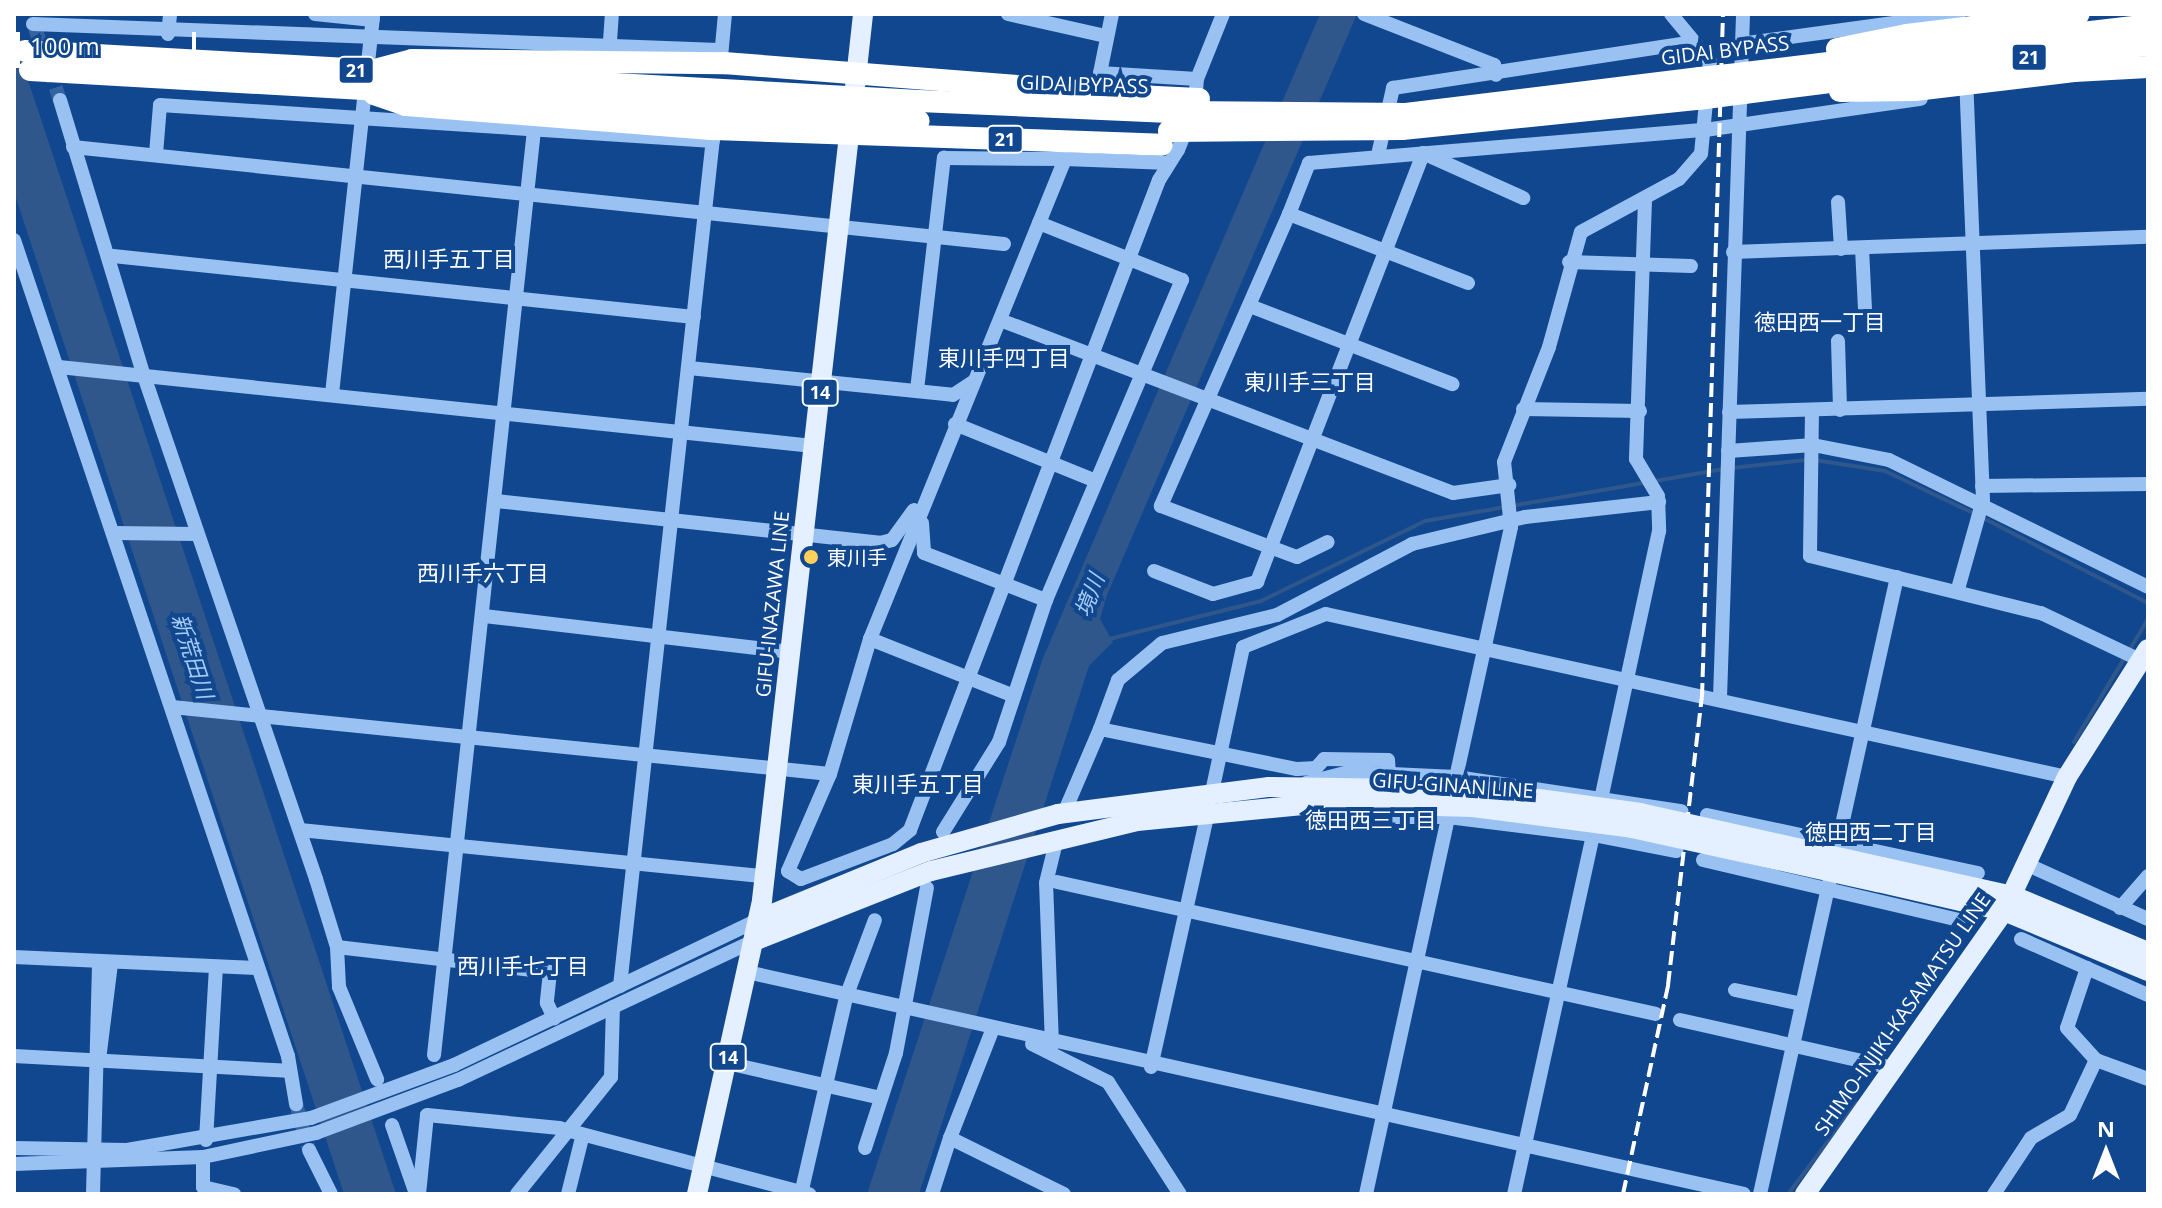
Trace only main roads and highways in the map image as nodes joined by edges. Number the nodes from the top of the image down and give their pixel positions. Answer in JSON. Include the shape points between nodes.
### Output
{"nodes":[{"id":1,"x":863,"y":14,"type":"edge"},
{"id":2,"x":2079,"y":14,"type":"edge"},
{"id":3,"x":2148,"y":25,"type":"edge"},
{"id":4,"x":2148,"y":45,"type":"edge"},
{"id":5,"x":14,"y":50,"type":"edge"},
{"id":6,"x":1911,"y":63,"type":"junction"},
{"id":7,"x":2148,"y":67,"type":"edge"},
{"id":8,"x":14,"y":69,"type":"edge"},
{"id":9,"x":858,"y":69,"type":"junction"},
{"id":10,"x":1794,"y":77,"type":"junction"},
{"id":11,"x":374,"y":82,"type":"junction"},
{"id":12,"x":1281,"y":124,"type":"junction"},
{"id":13,"x":849,"y":132,"type":"junction"},
{"id":14,"x":1169,"y":138,"type":"junction"},
{"id":15,"x":2145,"y":655,"type":"edge"},
{"id":16,"x":1474,"y":798,"type":"junction"},
{"id":17,"x":1210,"y":802,"type":"junction"},
{"id":18,"x":972,"y":848,"type":"junction"},
{"id":19,"x":2008,"y":904,"type":"junction"},
{"id":20,"x":758,"y":920,"type":"junction"},
{"id":21,"x":754,"y":941,"type":"junction"},
{"id":22,"x":2148,"y":952,"type":"edge"},
{"id":23,"x":2148,"y":971,"type":"edge"},
{"id":24,"x":697,"y":1194,"type":"edge"},
{"id":25,"x":1805,"y":1194,"type":"edge"}],
"edges":[{"from":1,"to":9,"type":"main road","name":"GIFU-INAZAWA LINE","number":"14"},
{"from":2,"to":6,"type":"highway","number":"21","bridge":true},
{"from":3,"to":6,"type":"highway","number":"21","bridge":true},
{"from":4,"to":6,"type":"highway","number":"21","bridge":true},
{"from":5,"to":11,"type":"highway","number":"21","bridge":true},
{"from":6,"to":7,"type":"highway","number":"21","bridge":true,"via":[[2074,71]]},
{"from":6,"to":10,"type":"highway","number":"21"},
{"from":6,"to":10,"type":"highway","number":"21"},
{"from":8,"to":11,"type":"highway","number":"21","bridge":true},
{"from":9,"to":11,"type":"highway","number":"21","via":[[722,57],[412,60]]},
{"from":9,"to":12,"type":"highway","number":"21","bridge":true,"via":[[1264,104]]},
{"from":9,"to":13,"type":"main road","name":"GIFU-INAZAWA LINE","number":"14"},
{"from":10,"to":12,"type":"highway","number":"21","bridge":true,"via":[[1404,122]]},
{"from":11,"to":13,"type":"highway","number":"21","via":[[406,105],[713,135]]},
{"from":11,"to":14,"type":"highway","number":"21","bridge":true,"via":[[919,111]]},
{"from":12,"to":14,"type":"highway","number":"21","bridge":true},
{"from":12,"to":14,"type":"highway","number":"21","via":[[1253,145]]},
{"from":13,"to":14,"type":"highway","number":"21"},
{"from":13,"to":20,"type":"main road","name":"GIFU-INAZAWA LINE","number":"14"},
{"from":15,"to":19,"type":"main road","name":"SHIMO-INJIKI-KASAMATSU LINE","via":[[2067,777]]},
{"from":16,"to":17,"type":"main road","name":"GIFU-GINAN LINE"},
{"from":16,"to":17,"type":"main road","name":"GIFU-GINAN LINE","via":[[1293,786]]},
{"from":16,"to":19,"type":"main road","name":"GIFU-GINAN LINE","bridge":true,"via":[[1880,874]]},
{"from":17,"to":18,"type":"main road","name":"GIFU-GINAN LINE","via":[[1052,839]]},
{"from":17,"to":18,"type":"main road","name":"GIFU-GINAN LINE","via":[[1061,814]]},
{"from":18,"to":20,"type":"main road","name":"GIFU-GINAN LINE"},
{"from":18,"to":21,"type":"main road","name":"GIFU-GINAN LINE"},
{"from":19,"to":22,"type":"main road","name":"GIFU-GINAN LINE"},
{"from":19,"to":23,"type":"main road","name":"GIFU-GINAN LINE"},
{"from":19,"to":25,"type":"main road","name":"SHIMO-INJIKI-KASAMATSU LINE"},
{"from":20,"to":21,"type":"main road","name":"GIFU-INAZAWA LINE","number":"14"},
{"from":21,"to":24,"type":"main road","name":"GIFU-INAZAWA LINE","number":"14"}]}
